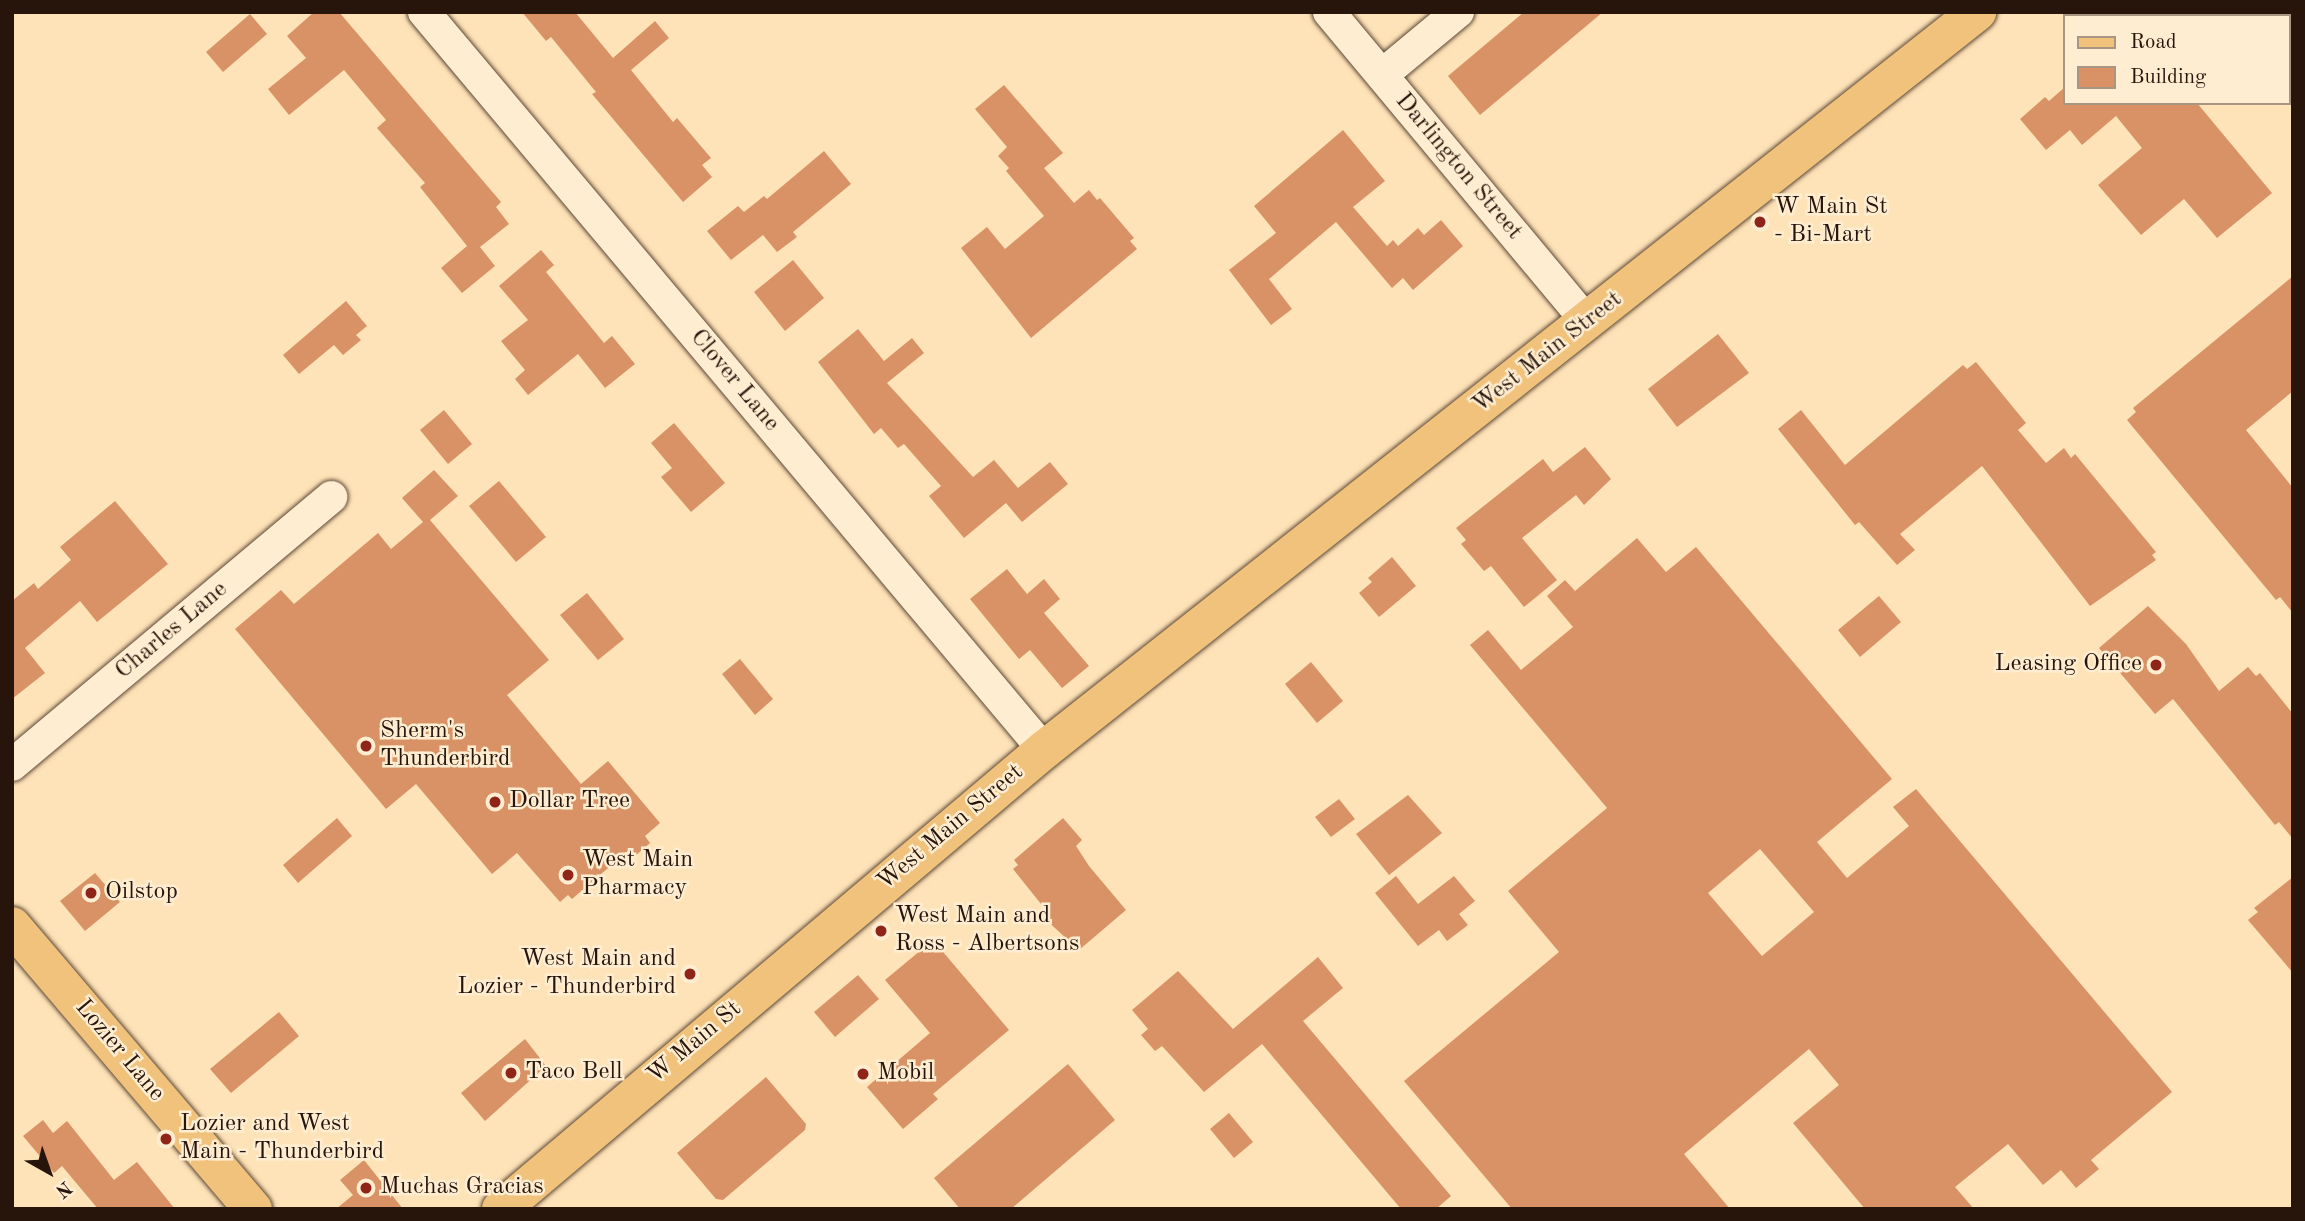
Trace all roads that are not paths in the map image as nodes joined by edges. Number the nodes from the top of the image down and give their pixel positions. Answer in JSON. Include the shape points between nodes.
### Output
{"nodes":[{"id":1,"x":424,"y":12,"type":"edge"},
{"id":2,"x":1329,"y":12,"type":"edge"},
{"id":3,"x":1458,"y":12,"type":"edge"},
{"id":4,"x":1977,"y":12,"type":"edge"},
{"id":5,"x":1382,"y":75,"type":"junction"},
{"id":6,"x":1587,"y":322,"type":"junction"},
{"id":7,"x":331,"y":497,"type":"dead end"},
{"id":8,"x":1044,"y":750,"type":"junction"},
{"id":9,"x":12,"y":765,"type":"edge"},
{"id":10,"x":859,"y":905,"type":"joint"},
{"id":11,"x":12,"y":926,"type":"edge"},
{"id":12,"x":253,"y":1209,"type":"edge"},
{"id":13,"x":501,"y":1209,"type":"edge"}],
"edges":[{"from":1,"to":8,"type":"street","name":"Clover Lane"},
{"from":2,"to":5,"type":"street","name":"Darlington Street"},
{"from":3,"to":5,"type":"street"},
{"from":4,"to":6,"type":"main road","name":"West Main Street"},
{"from":5,"to":6,"type":"street","name":"Darlington Street"},
{"from":6,"to":8,"type":"main road","name":"West Main Street"},
{"from":7,"to":9,"type":"street","name":"Charles Lane"},
{"from":8,"to":10,"type":"main road","name":"West Main Street"},
{"from":10,"to":13,"type":"main road","name":"W Main St"},
{"from":11,"to":12,"type":"main road","name":"Lozier Lane"}]}
